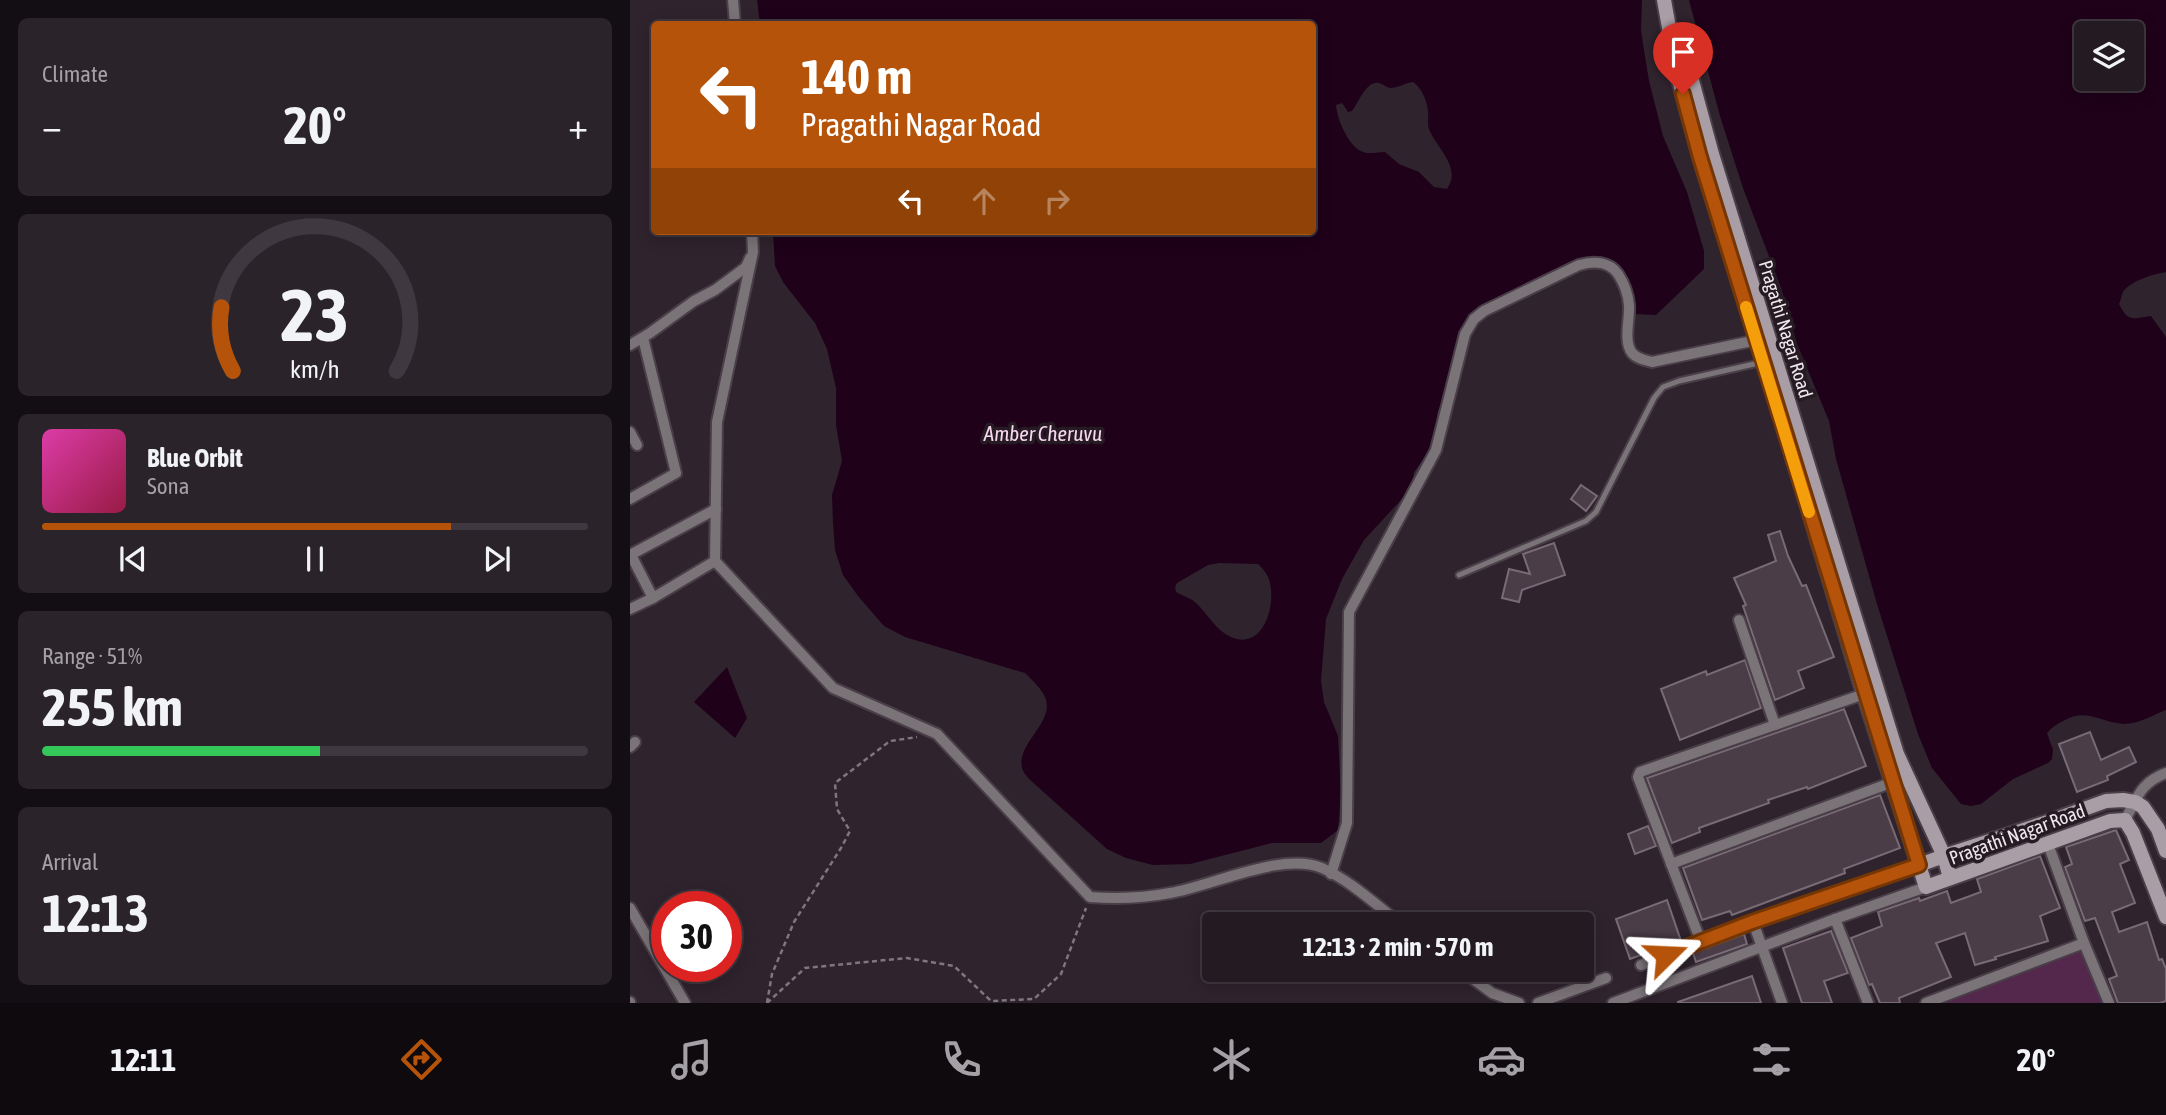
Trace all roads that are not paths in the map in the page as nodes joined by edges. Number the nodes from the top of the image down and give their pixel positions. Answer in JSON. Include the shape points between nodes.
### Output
{"nodes":[{"id":1,"x":733,"y":0,"type":"edge"},
{"id":2,"x":1664,"y":0,"type":"edge"},
{"id":3,"x":1673,"y":0,"type":"edge"},
{"id":4,"x":735,"y":21,"type":"edge"},
{"id":5,"x":752,"y":235,"type":"edge"},
{"id":6,"x":753,"y":252,"type":"junction"},
{"id":7,"x":643,"y":338,"type":"junction"},
{"id":8,"x":1757,"y":340,"type":"junction"},
{"id":9,"x":630,"y":345,"type":"edge"},
{"id":10,"x":1763,"y":362,"type":"junction"},
{"id":11,"x":630,"y":432,"type":"edge"},
{"id":12,"x":637,"y":444,"type":"dead end"},
{"id":13,"x":630,"y":499,"type":"edge"},
{"id":14,"x":716,"y":509,"type":"junction"},
{"id":15,"x":630,"y":555,"type":"edge"},
{"id":16,"x":715,"y":561,"type":"junction"},
{"id":17,"x":1460,"y":575,"type":"dead end"},
{"id":18,"x":653,"y":598,"type":"junction"},
{"id":19,"x":630,"y":609,"type":"edge"},
{"id":20,"x":1739,"y":621,"type":"dead end"},
{"id":21,"x":1864,"y":694,"type":"junction"},
{"id":22,"x":1774,"y":725,"type":"junction"},
{"id":23,"x":2166,"y":773,"type":"edge"},
{"id":24,"x":1893,"y":782,"type":"junction"},
{"id":25,"x":2135,"y":802,"type":"junction"},
{"id":26,"x":2124,"y":820,"type":"junction"},
{"id":27,"x":2162,"y":827,"type":"edge"},
{"id":28,"x":2048,"y":844,"type":"junction"},
{"id":29,"x":2166,"y":851,"type":"edge"},
{"id":30,"x":1944,"y":856,"type":"junction"},
{"id":31,"x":1671,"y":864,"type":"junction"},
{"id":32,"x":1919,"y":865,"type":"junction"},
{"id":33,"x":1331,"y":874,"type":"junction"},
{"id":34,"x":1951,"y":878,"type":"junction"},
{"id":35,"x":1926,"y":887,"type":"junction"},
{"id":36,"x":630,"y":908,"type":"edge"},
{"id":37,"x":1385,"y":912,"type":"edge"},
{"id":38,"x":2166,"y":917,"type":"edge"},
{"id":39,"x":1835,"y":919,"type":"junction"},
{"id":40,"x":1752,"y":922,"type":"junction"},
{"id":41,"x":1702,"y":942,"type":"junction"},
{"id":42,"x":2084,"y":943,"type":"junction"},
{"id":43,"x":1761,"y":947,"type":"junction"},
{"id":44,"x":1641,"y":965,"type":"dead end"},
{"id":45,"x":1606,"y":978,"type":"dead end"},
{"id":46,"x":1477,"y":982,"type":"edge"},
{"id":47,"x":685,"y":1003,"type":"edge"},
{"id":48,"x":1519,"y":1003,"type":"edge"},
{"id":49,"x":1538,"y":1003,"type":"edge"},
{"id":50,"x":1613,"y":1003,"type":"edge"},
{"id":51,"x":1782,"y":1003,"type":"edge"},
{"id":52,"x":1868,"y":1003,"type":"edge"},
{"id":53,"x":1926,"y":1003,"type":"edge"},
{"id":54,"x":2109,"y":1003,"type":"edge"}],
"edges":[{"from":1,"to":4,"type":"street"},
{"from":2,"to":8,"type":"main road","name":"Pragathi Nagar Road","via":[[1700,157]]},
{"from":3,"to":30,"type":"main road","name":"Pragathi Nagar Road","via":[[1716,167],[1897,754]]},
{"from":5,"to":6,"type":"street"},
{"from":6,"to":7,"type":"street","via":[[746,267]]},
{"from":6,"to":14,"type":"street","via":[[717,422]]},
{"from":7,"to":9,"type":"street"},
{"from":7,"to":13,"type":"street","via":[[676,473]]},
{"from":8,"to":10,"type":"main road","name":"Pragathi Nagar Road"},
{"from":8,"to":33,"type":"street","via":[[1652,362],[1643,360],[1629,347],[1629,302],[1622,280],[1614,269],[1593,261],[1474,319],[1465,334],[1436,450],[1349,612],[1347,823]]},
{"from":10,"to":17,"type":"lane","via":[[1662,387],[1597,512],[1586,521]]},
{"from":10,"to":21,"type":"main road","name":"Pragathi Nagar Road"},
{"from":11,"to":12,"type":"street"},
{"from":14,"to":15,"type":"street"},
{"from":14,"to":16,"type":"street"},
{"from":15,"to":18,"type":"street"},
{"from":16,"to":18,"type":"street"},
{"from":16,"to":33,"type":"street","via":[[833,688],[937,734],[1090,897],[1122,899],[1172,893],[1278,864],[1299,862]]},
{"from":18,"to":19,"type":"street"},
{"from":20,"to":22,"type":"street"},
{"from":21,"to":22,"type":"street"},
{"from":21,"to":24,"type":"main road","name":"Pragathi Nagar Road"},
{"from":22,"to":31,"type":"street","via":[[1640,772]]},
{"from":23,"to":25,"type":"street","via":[[2144,785]]},
{"from":24,"to":31,"type":"street"},
{"from":24,"to":32,"type":"main road","name":"Pragathi Nagar Road"},
{"from":25,"to":26,"type":"street"},
{"from":25,"to":27,"type":"main road"},
{"from":25,"to":30,"type":"main road","name":"Pragathi Nagar Road","via":[[2106,801]]},
{"from":26,"to":28,"type":"main road","name":"Pragathi Nagar Road"},
{"from":26,"to":38,"type":"main road"},
{"from":27,"to":29,"type":"main road"},
{"from":28,"to":34,"type":"main road","name":"Pragathi Nagar Road"},
{"from":28,"to":42,"type":"street"},
{"from":30,"to":32,"type":"main road"},
{"from":30,"to":34,"type":"main road"},
{"from":31,"to":41,"type":"street"},
{"from":32,"to":35,"type":"main road","name":"Pragathi Nagar Road"},
{"from":32,"to":40,"type":"street"},
{"from":33,"to":37,"type":"street"},
{"from":34,"to":35,"type":"main road","name":"Pragathi Nagar Road"},
{"from":35,"to":39,"type":"street"},
{"from":36,"to":47,"type":"street"},
{"from":39,"to":43,"type":"street"},
{"from":39,"to":52,"type":"street"},
{"from":40,"to":41,"type":"street"},
{"from":40,"to":43,"type":"street"},
{"from":41,"to":44,"type":"street"},
{"from":42,"to":53,"type":"street"},
{"from":42,"to":54,"type":"street"},
{"from":43,"to":50,"type":"street"},
{"from":43,"to":51,"type":"street"},
{"from":45,"to":49,"type":"street"},
{"from":46,"to":48,"type":"street"}]}
